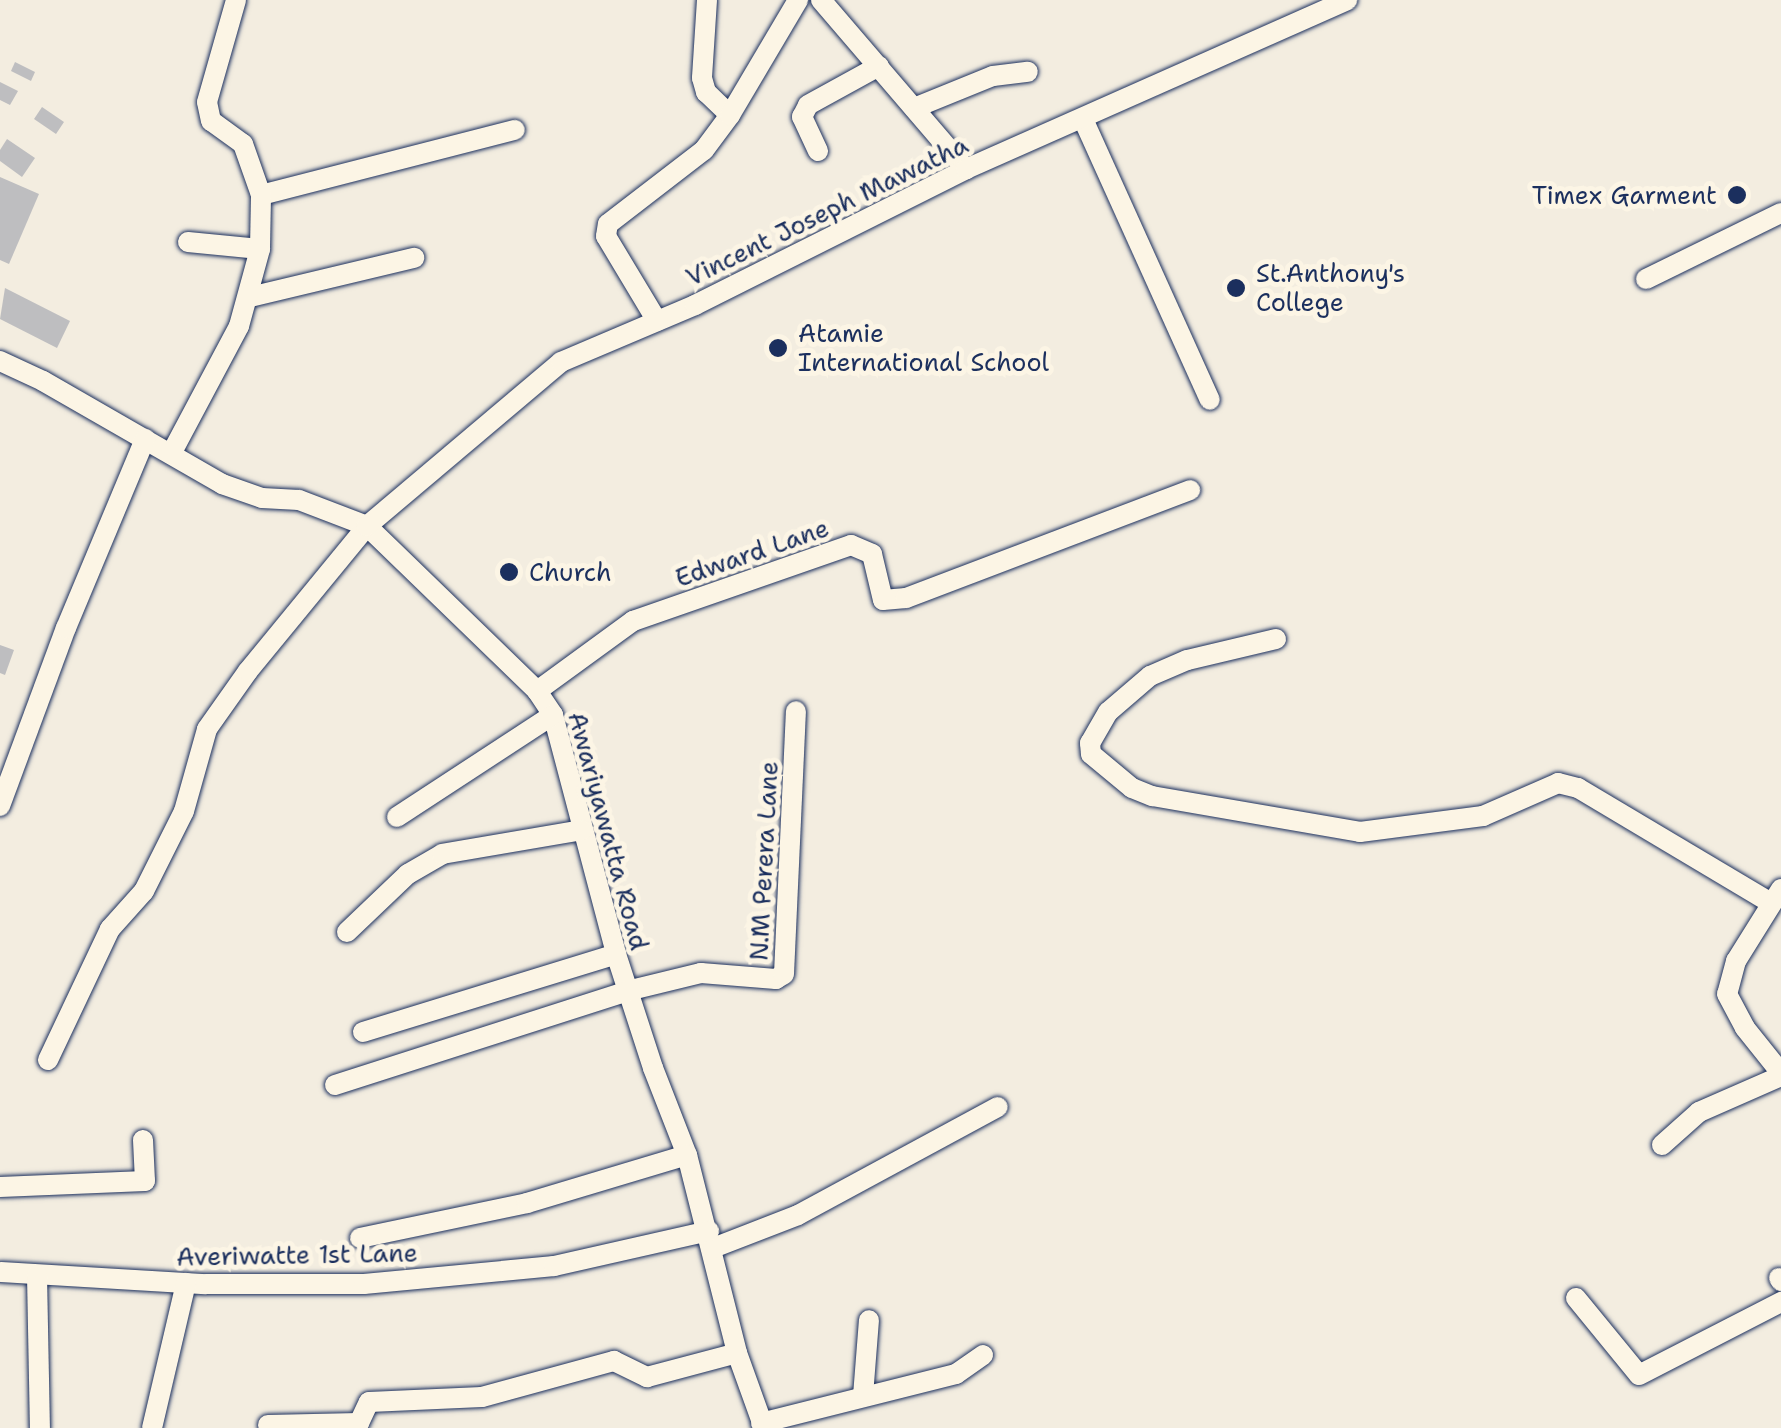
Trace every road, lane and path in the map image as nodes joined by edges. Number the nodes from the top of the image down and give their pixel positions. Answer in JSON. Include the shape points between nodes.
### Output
{"nodes":[{"id":1,"x":236,"y":0,"type":"edge"},
{"id":2,"x":707,"y":0,"type":"edge"},
{"id":3,"x":798,"y":0,"type":"edge"},
{"id":4,"x":821,"y":0,"type":"edge"},
{"id":5,"x":1347,"y":0,"type":"edge"},
{"id":6,"x":879,"y":66,"type":"junction"},
{"id":7,"x":1028,"y":72,"type":"dead end"},
{"id":8,"x":914,"y":108,"type":"junction"},
{"id":9,"x":730,"y":116,"type":"junction"},
{"id":10,"x":1083,"y":118,"type":"junction"},
{"id":11,"x":515,"y":130,"type":"dead end"},
{"id":12,"x":818,"y":151,"type":"dead end"},
{"id":13,"x":966,"y":170,"type":"junction"},
{"id":14,"x":261,"y":195,"type":"junction"},
{"id":15,"x":1781,"y":212,"type":"edge"},
{"id":16,"x":188,"y":242,"type":"dead end"},
{"id":17,"x":260,"y":249,"type":"junction"},
{"id":18,"x":414,"y":258,"type":"dead end"},
{"id":19,"x":1646,"y":279,"type":"dead end"},
{"id":20,"x":250,"y":297,"type":"junction"},
{"id":21,"x":656,"y":321,"type":"junction"},
{"id":22,"x":0,"y":361,"type":"edge"},
{"id":23,"x":1210,"y":400,"type":"dead end"},
{"id":24,"x":145,"y":439,"type":"junction"},
{"id":25,"x":171,"y":454,"type":"junction"},
{"id":26,"x":1190,"y":490,"type":"dead end"},
{"id":27,"x":366,"y":526,"type":"junction"},
{"id":28,"x":1276,"y":638,"type":"dead end"},
{"id":29,"x":537,"y":690,"type":"junction"},
{"id":30,"x":796,"y":711,"type":"dead end"},
{"id":31,"x":553,"y":715,"type":"junction"},
{"id":32,"x":0,"y":806,"type":"edge"},
{"id":33,"x":397,"y":817,"type":"dead end"},
{"id":34,"x":582,"y":830,"type":"junction"},
{"id":35,"x":1776,"y":896,"type":"edge"},
{"id":36,"x":347,"y":932,"type":"dead end"},
{"id":37,"x":616,"y":954,"type":"junction"},
{"id":38,"x":627,"y":991,"type":"junction"},
{"id":39,"x":363,"y":1032,"type":"dead end"},
{"id":40,"x":48,"y":1060,"type":"dead end"},
{"id":41,"x":1781,"y":1075,"type":"edge"},
{"id":42,"x":336,"y":1085,"type":"dead end"},
{"id":43,"x":998,"y":1107,"type":"dead end"},
{"id":44,"x":142,"y":1140,"type":"dead end"},
{"id":45,"x":1662,"y":1145,"type":"dead end"},
{"id":46,"x":687,"y":1155,"type":"junction"},
{"id":47,"x":0,"y":1187,"type":"edge"},
{"id":48,"x":360,"y":1238,"type":"dead end"},
{"id":49,"x":711,"y":1240,"type":"junction"},
{"id":50,"x":2,"y":1272,"type":"edge"},
{"id":51,"x":37,"y":1275,"type":"junction"},
{"id":52,"x":186,"y":1283,"type":"junction"},
{"id":53,"x":1576,"y":1298,"type":"dead end"},
{"id":54,"x":1781,"y":1302,"type":"edge"},
{"id":55,"x":869,"y":1320,"type":"dead end"},
{"id":56,"x":737,"y":1354,"type":"junction"},
{"id":57,"x":983,"y":1355,"type":"dead end"},
{"id":58,"x":863,"y":1396,"type":"junction"},
{"id":59,"x":268,"y":1424,"type":"dead end"},
{"id":60,"x":762,"y":1425,"type":"edge"},
{"id":61,"x":40,"y":1428,"type":"edge"},
{"id":62,"x":152,"y":1428,"type":"edge"}],
"edges":[{"from":1,"to":14,"type":"street","via":[[207,102],[211,121],[242,144]]},
{"from":2,"to":9,"type":"street","via":[[702,78],[706,92]]},
{"from":3,"to":9,"type":"street"},
{"from":4,"to":6,"type":"street"},
{"from":5,"to":10,"type":"street","name":"Vincent Joseph Mawatha"},
{"from":6,"to":8,"type":"street"},
{"from":6,"to":12,"type":"street","via":[[808,106],[802,118]]},
{"from":7,"to":8,"type":"street","via":[[993,76]]},
{"from":8,"to":13,"type":"street"},
{"from":9,"to":21,"type":"street","via":[[704,150],[608,224],[606,236]]},
{"from":10,"to":13,"type":"street","name":"Vincent Joseph Mawatha"},
{"from":10,"to":23,"type":"street"},
{"from":11,"to":14,"type":"street"},
{"from":13,"to":21,"type":"street","name":"Vincent Joseph Mawatha"},
{"from":14,"to":17,"type":"street"},
{"from":15,"to":19,"type":"street"},
{"from":16,"to":17,"type":"street"},
{"from":17,"to":20,"type":"street"},
{"from":18,"to":20,"type":"street"},
{"from":20,"to":25,"type":"street"},
{"from":21,"to":27,"type":"street","name":"Vincent Joseph Mawatha","via":[[561,362]]},
{"from":22,"to":24,"type":"street","name":"Awariyawatta Road"},
{"from":24,"to":25,"type":"street","name":"Awariyawatta Road"},
{"from":24,"to":32,"type":"street"},
{"from":25,"to":27,"type":"street","name":"Awariyawatta Road","via":[[222,484],[262,498],[300,500]]},
{"from":26,"to":29,"type":"street","name":"Edward Lane","via":[[906,598],[882,600],[872,554],[851,545],[633,621]]},
{"from":27,"to":29,"type":"street","name":"Awariyawatta Road"},
{"from":27,"to":40,"type":"street","name":"Vincent Joseph Mawatha","via":[[207,729],[184,811],[144,891],[110,930]]},
{"from":28,"to":35,"type":"street","via":[[1150,676],[1108,712],[1090,754],[1152,796],[1360,832],[1483,816],[1558,783]]},
{"from":29,"to":31,"type":"street","name":"Awariyawatta Road"},
{"from":30,"to":38,"type":"street","name":"N.M Perera Lane","via":[[784,974],[776,980],[701,973]]},
{"from":31,"to":33,"type":"street"},
{"from":31,"to":34,"type":"street","name":"Awariyawatta Road"},
{"from":34,"to":36,"type":"street","via":[[442,854],[408,874]]},
{"from":34,"to":37,"type":"street","name":"Awariyawatta Road"},
{"from":35,"to":41,"type":"street","via":[[1736,961],[1727,994]]},
{"from":37,"to":38,"type":"street","name":"Awariyawatta Road"},
{"from":37,"to":39,"type":"street"},
{"from":38,"to":42,"type":"street"},
{"from":38,"to":46,"type":"street","name":"Awariyawatta Road"},
{"from":41,"to":45,"type":"street","via":[[1699,1112]]},
{"from":43,"to":49,"type":"street","name":"Averiwatte 1st Lane","via":[[798,1216]]},
{"from":44,"to":47,"type":"street","via":[[145,1181]]},
{"from":46,"to":48,"type":"street","via":[[527,1203]]},
{"from":46,"to":49,"type":"street","name":"Awariyawatta Road"},
{"from":49,"to":52,"type":"street","name":"Averiwatte 1st Lane","via":[[554,1266],[364,1284]]},
{"from":49,"to":56,"type":"street","name":"Awariyawatta Road"},
{"from":50,"to":51,"type":"street","name":"Averiwatte 1st Lane"},
{"from":51,"to":52,"type":"street","name":"Averiwatte 1st Lane"},
{"from":51,"to":61,"type":"street"},
{"from":52,"to":62,"type":"street"},
{"from":53,"to":54,"type":"street","via":[[1639,1375]]},
{"from":55,"to":58,"type":"street"},
{"from":56,"to":59,"type":"street","via":[[647,1377],[614,1361],[482,1397],[369,1402],[360,1423]]},
{"from":56,"to":60,"type":"street","name":"Awariyawatta Road"},
{"from":57,"to":58,"type":"street","via":[[956,1374]]},
{"from":58,"to":60,"type":"street"}]}
